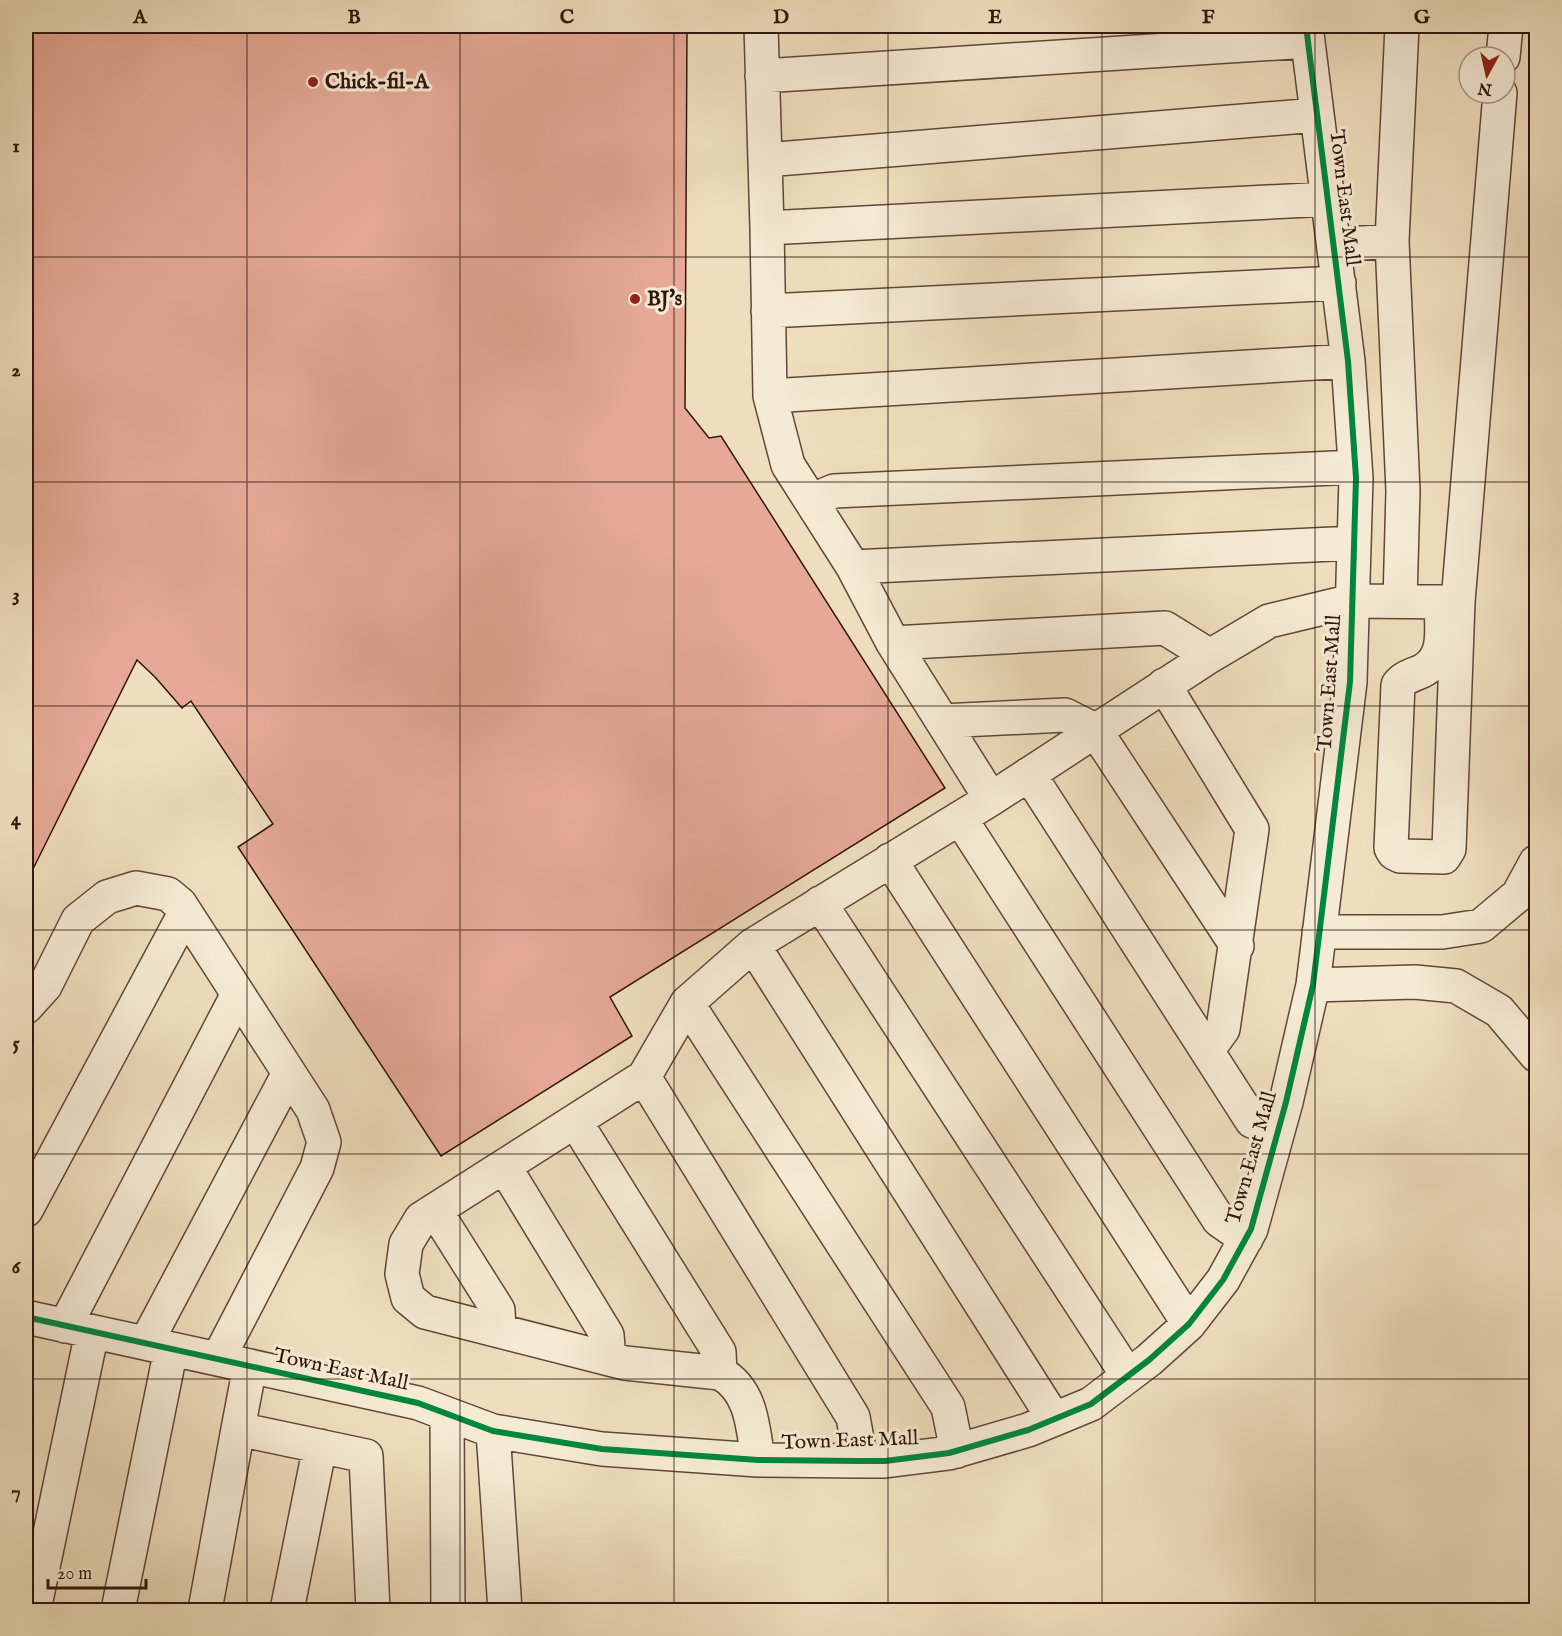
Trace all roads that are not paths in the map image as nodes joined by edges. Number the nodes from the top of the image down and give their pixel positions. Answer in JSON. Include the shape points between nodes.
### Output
{"nodes":[{"id":1,"x":761,"y":26,"type":"edge"},
{"id":2,"x":1402,"y":26,"type":"edge"},
{"id":3,"x":1506,"y":26,"type":"edge"},
{"id":4,"x":1307,"y":33,"type":"edge"},
{"id":5,"x":1504,"y":45,"type":"edge"},
{"id":6,"x":762,"y":76,"type":"junction"},
{"id":7,"x":1499,"y":105,"type":"edge"},
{"id":8,"x":1317,"y":115,"type":"junction"},
{"id":9,"x":765,"y":160,"type":"junction"},
{"id":10,"x":1328,"y":199,"type":"junction"},
{"id":11,"x":767,"y":228,"type":"junction"},
{"id":12,"x":1392,"y":241,"type":"junction"},
{"id":13,"x":1334,"y":245,"type":"junction"},
{"id":14,"x":1339,"y":283,"type":"junction"},
{"id":15,"x":768,"y":311,"type":"junction"},
{"id":16,"x":1348,"y":361,"type":"junction"},
{"id":17,"x":770,"y":396,"type":"junction"},
{"id":18,"x":1355,"y":467,"type":"junction"},
{"id":19,"x":811,"y":501,"type":"junction"},
{"id":20,"x":1354,"y":543,"type":"junction"},
{"id":21,"x":853,"y":567,"type":"junction"},
{"id":22,"x":1352,"y":601,"type":"junction"},
{"id":23,"x":1400,"y":601,"type":"junction"},
{"id":24,"x":1450,"y":602,"type":"junction"},
{"id":25,"x":893,"y":643,"type":"junction"},
{"id":26,"x":1210,"y":656,"type":"junction"},
{"id":27,"x":1164,"y":685,"type":"junction"},
{"id":28,"x":942,"y":721,"type":"junction"},
{"id":29,"x":1095,"y":730,"type":"junction"},
{"id":30,"x":1029,"y":774,"type":"junction"},
{"id":31,"x":991,"y":799,"type":"junction"},
{"id":32,"x":960,"y":818,"type":"junction"},
{"id":33,"x":890,"y":860,"type":"junction"},
{"id":34,"x":1536,"y":862,"type":"edge"},
{"id":35,"x":820,"y":903,"type":"junction"},
{"id":36,"x":185,"y":913,"type":"junction"},
{"id":37,"x":1319,"y":932,"type":"junction"},
{"id":38,"x":753,"y":945,"type":"junction"},
{"id":39,"x":1237,"y":946,"type":"junction"},
{"id":40,"x":1313,"y":985,"type":"junction"},
{"id":41,"x":238,"y":994,"type":"junction"},
{"id":42,"x":687,"y":1003,"type":"junction"},
{"id":43,"x":26,"y":1007,"type":"edge"},
{"id":44,"x":1207,"y":1051,"type":"junction"},
{"id":45,"x":1536,"y":1055,"type":"edge"},
{"id":46,"x":289,"y":1073,"type":"junction"},
{"id":47,"x":644,"y":1077,"type":"junction"},
{"id":48,"x":575,"y":1121,"type":"junction"},
{"id":49,"x":1278,"y":1131,"type":"junction"},
{"id":50,"x":504,"y":1166,"type":"junction"},
{"id":51,"x":26,"y":1210,"type":"edge"},
{"id":52,"x":435,"y":1210,"type":"junction"},
{"id":53,"x":1246,"y":1239,"type":"junction"},
{"id":54,"x":26,"y":1317,"type":"edge"},
{"id":55,"x":1189,"y":1324,"type":"junction"},
{"id":56,"x":79,"y":1329,"type":"junction"},
{"id":57,"x":499,"y":1331,"type":"junction"},
{"id":58,"x":159,"y":1346,"type":"junction"},
{"id":59,"x":218,"y":1359,"type":"junction"},
{"id":60,"x":609,"y":1359,"type":"junction"},
{"id":61,"x":250,"y":1366,"type":"junction"},
{"id":62,"x":720,"y":1373,"type":"junction"},
{"id":63,"x":1128,"y":1376,"type":"junction"},
{"id":64,"x":447,"y":1414,"type":"junction"},
{"id":65,"x":1054,"y":1419,"type":"junction"},
{"id":66,"x":238,"y":1429,"type":"junction"},
{"id":67,"x":493,"y":1431,"type":"junction"},
{"id":68,"x":320,"y":1446,"type":"junction"},
{"id":69,"x":957,"y":1451,"type":"junction"},
{"id":70,"x":758,"y":1460,"type":"junction"},
{"id":71,"x":861,"y":1461,"type":"junction"},
{"id":72,"x":34,"y":1611,"type":"edge"},
{"id":73,"x":118,"y":1611,"type":"edge"},
{"id":74,"x":205,"y":1611,"type":"edge"},
{"id":75,"x":287,"y":1611,"type":"edge"},
{"id":76,"x":373,"y":1611,"type":"edge"},
{"id":77,"x":448,"y":1611,"type":"edge"},
{"id":78,"x":505,"y":1611,"type":"edge"}],
"edges":[{"from":1,"to":6,"type":"street"},
{"from":2,"to":12,"type":"street"},
{"from":3,"to":5,"type":"street"},
{"from":4,"to":6,"type":"street"},
{"from":4,"to":8,"type":"street","name":"Town East Mall"},
{"from":6,"to":9,"type":"street"},
{"from":7,"to":24,"type":"street"},
{"from":8,"to":9,"type":"street"},
{"from":8,"to":10,"type":"street","name":"Town East Mall"},
{"from":9,"to":11,"type":"street"},
{"from":10,"to":11,"type":"street"},
{"from":10,"to":13,"type":"street","name":"Town East Mall"},
{"from":11,"to":15,"type":"street"},
{"from":12,"to":13,"type":"street"},
{"from":12,"to":23,"type":"street","via":[[1403,491]]},
{"from":13,"to":14,"type":"street","name":"Town East Mall"},
{"from":14,"to":15,"type":"street"},
{"from":14,"to":16,"type":"street","name":"Town East Mall"},
{"from":15,"to":17,"type":"street"},
{"from":16,"to":17,"type":"street"},
{"from":16,"to":18,"type":"street","name":"Town East Mall"},
{"from":17,"to":19,"type":"street","via":[[788,465]]},
{"from":18,"to":19,"type":"street","via":[[834,491]]},
{"from":18,"to":20,"type":"street","name":"Town East Mall"},
{"from":19,"to":21,"type":"street"},
{"from":20,"to":21,"type":"street"},
{"from":20,"to":22,"type":"street","name":"Town East Mall"},
{"from":21,"to":25,"type":"street"},
{"from":22,"to":23,"type":"street"},
{"from":22,"to":26,"type":"street","via":[[1269,621]]},
{"from":22,"to":37,"type":"street","name":"Town East Mall","via":[[1350,682]]},
{"from":23,"to":24,"type":"street"},
{"from":24,"to":24,"type":"street","via":[[1440,654],[1434,663],[1398,685],[1391,848],[1400,856],[1444,857],[1449,849]]},
{"from":25,"to":26,"type":"street","via":[[1165,628]]},
{"from":25,"to":28,"type":"street"},
{"from":26,"to":27,"type":"street"},
{"from":27,"to":29,"type":"street"},
{"from":27,"to":39,"type":"street","via":[[1252,829]]},
{"from":28,"to":29,"type":"street","via":[[1065,715]]},
{"from":28,"to":31,"type":"street"},
{"from":29,"to":30,"type":"street"},
{"from":29,"to":39,"type":"street"},
{"from":30,"to":31,"type":"street"},
{"from":30,"to":44,"type":"street"},
{"from":31,"to":32,"type":"street"},
{"from":32,"to":33,"type":"street"},
{"from":32,"to":53,"type":"street","via":[[1219,1220]]},
{"from":33,"to":35,"type":"street"},
{"from":33,"to":55,"type":"street"},
{"from":34,"to":37,"type":"street","via":[[1518,895],[1481,926],[1442,932]]},
{"from":35,"to":38,"type":"street"},
{"from":35,"to":63,"type":"street"},
{"from":36,"to":41,"type":"street"},
{"from":36,"to":43,"type":"street","via":[[168,894],[136,888],[107,897],[78,921],[45,986]]},
{"from":36,"to":51,"type":"street"},
{"from":37,"to":40,"type":"street","name":"Town East Mall"},
{"from":38,"to":42,"type":"street"},
{"from":38,"to":65,"type":"street"},
{"from":39,"to":44,"type":"street","via":[[1223,1029]]},
{"from":40,"to":45,"type":"street","via":[[1414,982],[1456,986],[1499,1011]]},
{"from":40,"to":49,"type":"street","name":"Town East Mall"},
{"from":41,"to":46,"type":"street"},
{"from":41,"to":56,"type":"street"},
{"from":42,"to":47,"type":"street"},
{"from":42,"to":69,"type":"street","via":[[948,1407]]},
{"from":44,"to":49,"type":"street","via":[[1252,1120]]},
{"from":46,"to":58,"type":"street"},
{"from":46,"to":59,"type":"street","via":[[313,1110],[324,1142],[317,1168]]},
{"from":47,"to":48,"type":"street"},
{"from":47,"to":71,"type":"street","via":[[853,1417]]},
{"from":48,"to":50,"type":"street"},
{"from":48,"to":62,"type":"street","via":[[719,1352]]},
{"from":49,"to":53,"type":"street","name":"Town East Mall"},
{"from":50,"to":52,"type":"street"},
{"from":50,"to":60,"type":"street","via":[[607,1335]]},
{"from":52,"to":57,"type":"street","via":[[498,1310]]},
{"from":52,"to":57,"type":"street","via":[[421,1219],[406,1244],[402,1274],[408,1298],[425,1312]]},
{"from":53,"to":55,"type":"street","name":"Town East Mall","via":[[1223,1280]]},
{"from":54,"to":56,"type":"street","name":"Town East Mall"},
{"from":55,"to":63,"type":"street","name":"Town East Mall"},
{"from":56,"to":58,"type":"street","name":"Town East Mall"},
{"from":56,"to":72,"type":"street"},
{"from":57,"to":60,"type":"street"},
{"from":58,"to":59,"type":"street","name":"Town East Mall"},
{"from":58,"to":73,"type":"street"},
{"from":59,"to":61,"type":"street","name":"Town East Mall"},
{"from":60,"to":62,"type":"street"},
{"from":61,"to":64,"type":"street","name":"Town East Mall","via":[[418,1403]]},
{"from":61,"to":66,"type":"street"},
{"from":62,"to":70,"type":"street","via":[[730,1379],[749,1406]]},
{"from":63,"to":65,"type":"street","name":"Town East Mall","via":[[1091,1404]]},
{"from":64,"to":67,"type":"street","name":"Town East Mall"},
{"from":64,"to":77,"type":"street"},
{"from":65,"to":69,"type":"street","name":"Town East Mall"},
{"from":66,"to":68,"type":"street"},
{"from":66,"to":74,"type":"street"},
{"from":67,"to":70,"type":"street","name":"Town East Mall","via":[[602,1449]]},
{"from":67,"to":78,"type":"street"},
{"from":68,"to":75,"type":"street"},
{"from":68,"to":76,"type":"street","via":[[366,1456]]},
{"from":69,"to":71,"type":"street","name":"Town East Mall"},
{"from":70,"to":71,"type":"street","name":"Town East Mall"}]}
